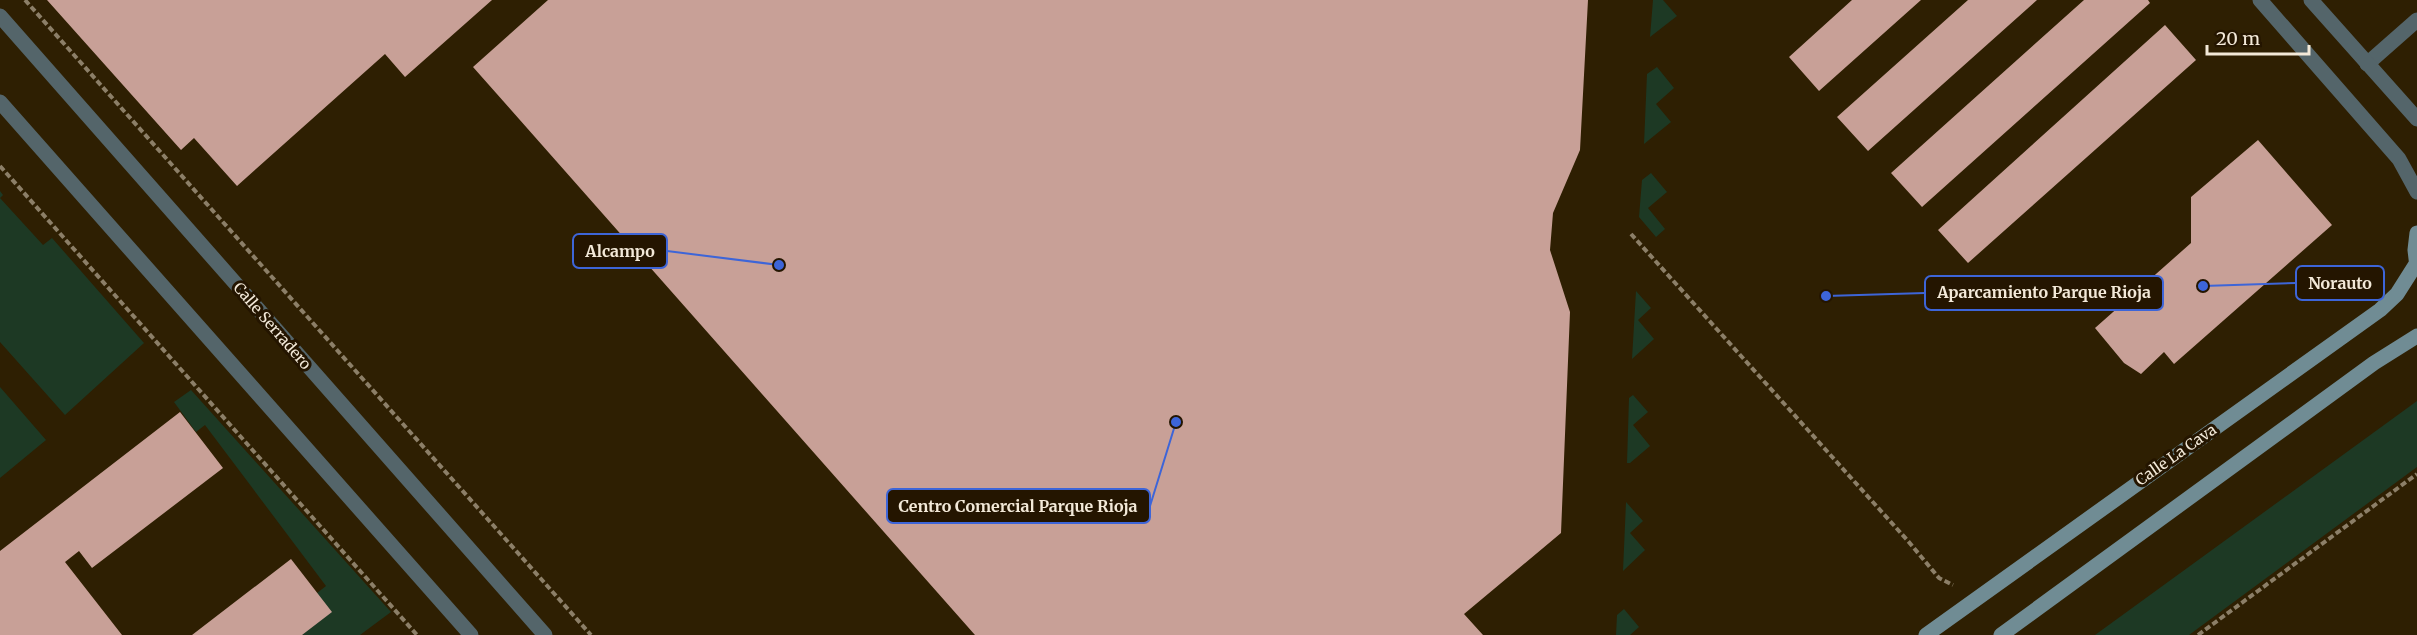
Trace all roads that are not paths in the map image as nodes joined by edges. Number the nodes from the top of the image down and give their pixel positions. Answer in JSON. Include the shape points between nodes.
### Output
{"nodes":[{"id":1,"x":2259,"y":0,"type":"edge"},
{"id":2,"x":2311,"y":0,"type":"edge"},
{"id":3,"x":0,"y":16,"type":"edge"},
{"id":4,"x":2417,"y":20,"type":"edge"},
{"id":5,"x":2367,"y":64,"type":"junction"},
{"id":6,"x":0,"y":102,"type":"edge"},
{"id":7,"x":2417,"y":118,"type":"edge"},
{"id":8,"x":2417,"y":192,"type":"edge"},
{"id":9,"x":2417,"y":232,"type":"edge"},
{"id":10,"x":2417,"y":266,"type":"edge"},
{"id":11,"x":2417,"y":336,"type":"edge"},
{"id":12,"x":471,"y":635,"type":"edge"},
{"id":13,"x":545,"y":635,"type":"edge"},
{"id":14,"x":1926,"y":635,"type":"edge"},
{"id":15,"x":2001,"y":635,"type":"edge"}],
"edges":[{"from":1,"to":8,"type":"street","via":[[2399,159]]},
{"from":2,"to":5,"type":"street"},
{"from":3,"to":13,"type":"street","name":"Calle Serradero"},
{"from":4,"to":5,"type":"street"},
{"from":5,"to":7,"type":"street"},
{"from":6,"to":12,"type":"street"},
{"from":9,"to":10,"type":"main road"},
{"from":10,"to":14,"type":"main road","name":"Calle La Cava","via":[[2380,310]]},
{"from":11,"to":15,"type":"main road","via":[[2374,363]]}]}
